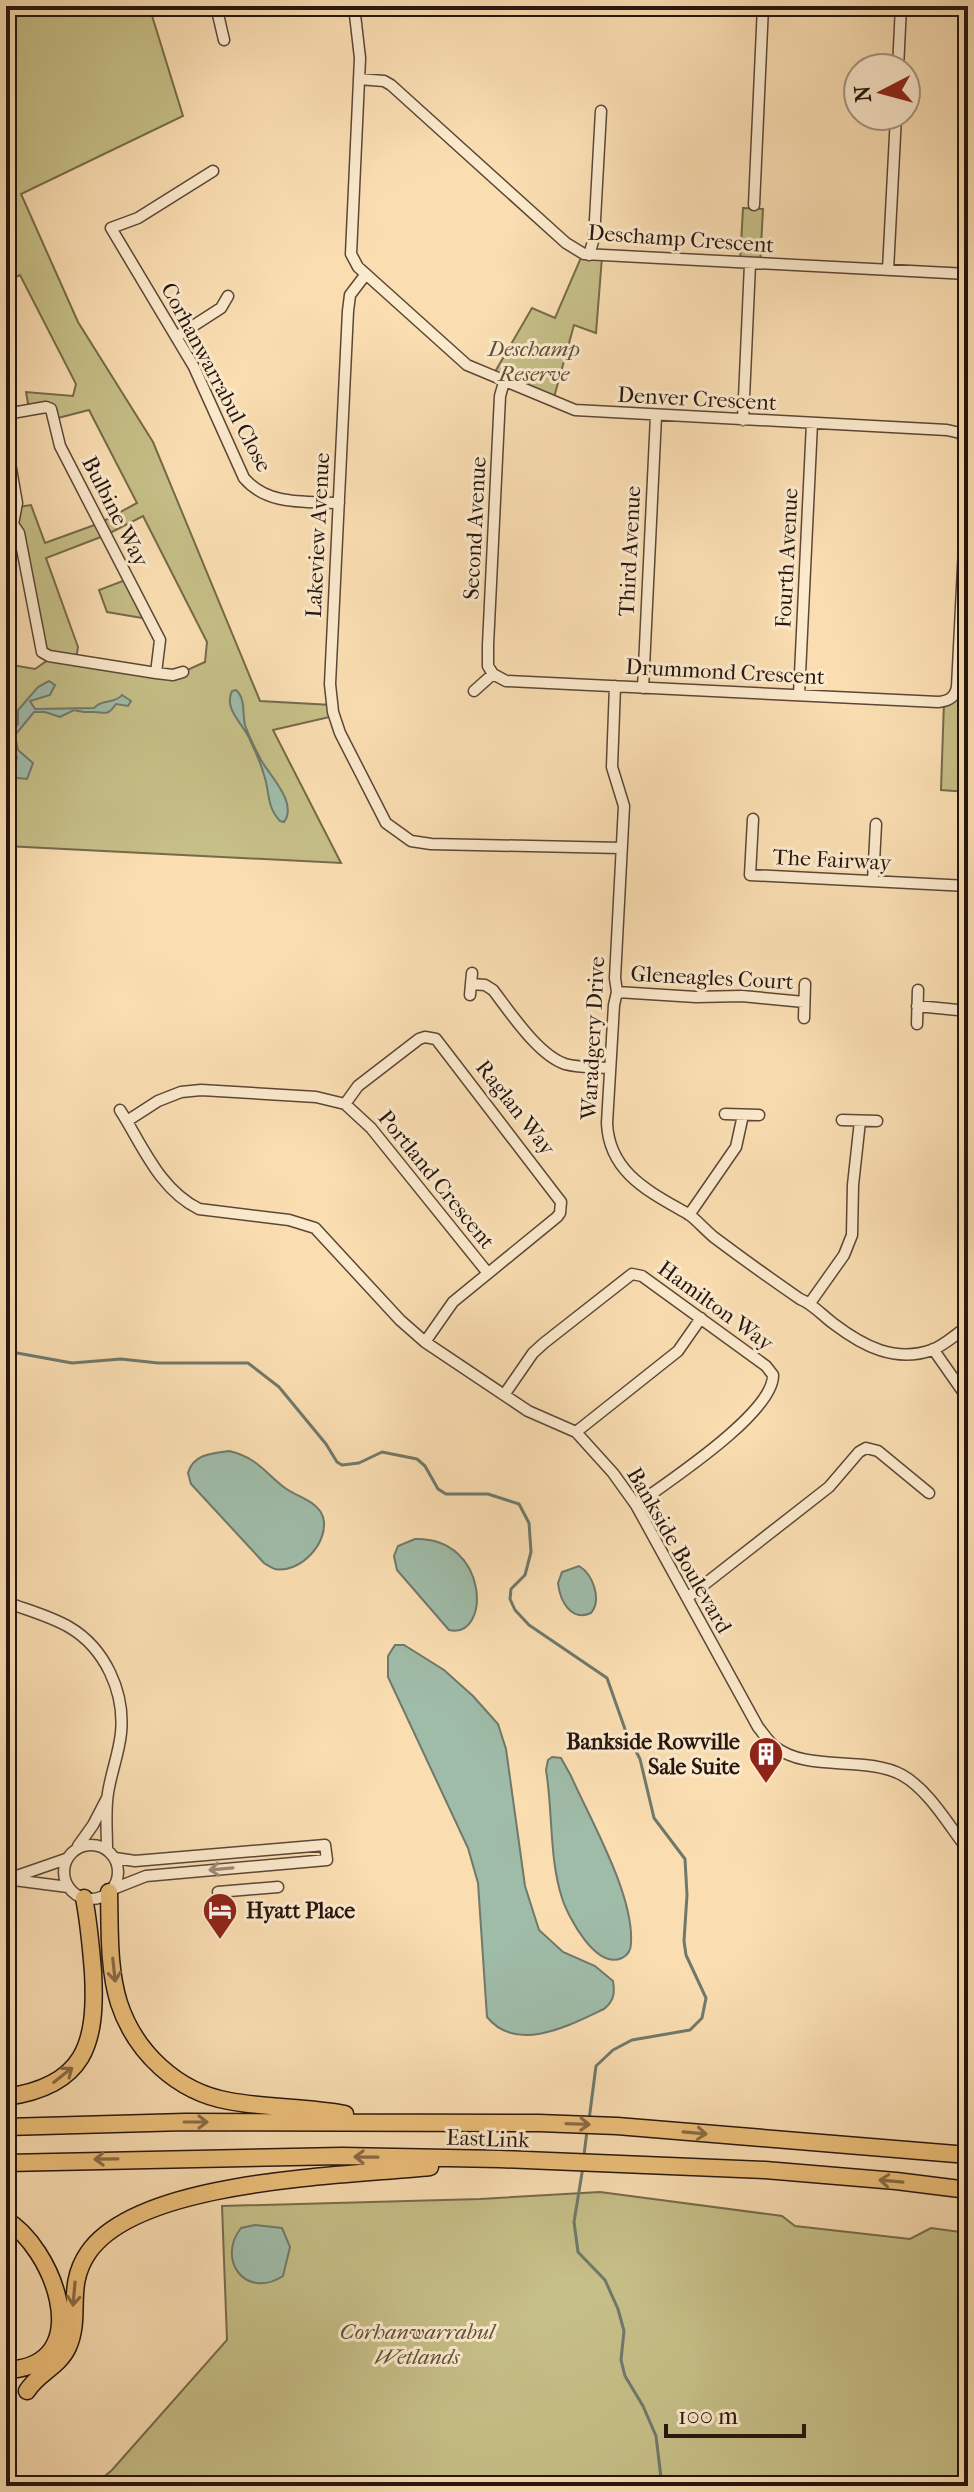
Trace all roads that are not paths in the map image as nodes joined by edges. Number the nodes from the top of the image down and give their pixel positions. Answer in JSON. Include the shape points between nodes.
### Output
{"nodes":[{"id":1,"x":216,"y":6,"type":"edge"},
{"id":2,"x":354,"y":6,"type":"edge"},
{"id":3,"x":763,"y":6,"type":"edge"},
{"id":4,"x":901,"y":6,"type":"edge"},
{"id":5,"x":224,"y":40,"type":"dead end"},
{"id":6,"x":899,"y":52,"type":"edge"},
{"id":7,"x":359,"y":79,"type":"junction"},
{"id":8,"x":601,"y":111,"type":"dead end"},
{"id":9,"x":895,"y":132,"type":"edge"},
{"id":10,"x":213,"y":171,"type":"dead end"},
{"id":11,"x":754,"y":205,"type":"dead end"},
{"id":12,"x":589,"y":255,"type":"junction"},
{"id":13,"x":750,"y":264,"type":"junction"},
{"id":14,"x":888,"y":270,"type":"junction"},
{"id":15,"x":366,"y":274,"type":"junction"},
{"id":16,"x":968,"y":274,"type":"edge"},
{"id":17,"x":228,"y":296,"type":"dead end"},
{"id":18,"x":176,"y":337,"type":"junction"},
{"id":19,"x":504,"y":382,"type":"junction"},
{"id":20,"x":6,"y":414,"type":"edge"},
{"id":21,"x":656,"y":416,"type":"junction"},
{"id":22,"x":743,"y":420,"type":"junction"},
{"id":23,"x":812,"y":423,"type":"junction"},
{"id":24,"x":6,"y":440,"type":"edge"},
{"id":25,"x":968,"y":444,"type":"edge"},
{"id":26,"x":968,"y":468,"type":"edge"},
{"id":27,"x":339,"y":503,"type":"junction"},
{"id":28,"x":9,"y":523,"type":"edge"},
{"id":29,"x":183,"y":672,"type":"dead end"},
{"id":30,"x":156,"y":673,"type":"junction"},
{"id":31,"x":493,"y":674,"type":"junction"},
{"id":32,"x":615,"y":686,"type":"junction"},
{"id":33,"x":643,"y":688,"type":"junction"},
{"id":34,"x":474,"y":691,"type":"dead end"},
{"id":35,"x":799,"y":695,"type":"junction"},
{"id":36,"x":753,"y":819,"type":"dead end"},
{"id":37,"x":876,"y":824,"type":"dead end"},
{"id":38,"x":621,"y":848,"type":"junction"},
{"id":39,"x":873,"y":881,"type":"junction"},
{"id":40,"x":968,"y":886,"type":"edge"},
{"id":41,"x":471,"y":984,"type":"dead end"},
{"id":42,"x":805,"y":984,"type":"dead end"},
{"id":43,"x":918,"y":990,"type":"dead end"},
{"id":44,"x":617,"y":992,"type":"junction"},
{"id":45,"x":804,"y":1002,"type":"junction"},
{"id":46,"x":917,"y":1006,"type":"junction"},
{"id":47,"x":968,"y":1011,"type":"edge"},
{"id":48,"x":804,"y":1018,"type":"dead end"},
{"id":49,"x":917,"y":1024,"type":"dead end"},
{"id":50,"x":610,"y":1068,"type":"junction"},
{"id":51,"x":345,"y":1104,"type":"junction"},
{"id":52,"x":120,"y":1110,"type":"dead end"},
{"id":53,"x":725,"y":1114,"type":"dead end"},
{"id":54,"x":743,"y":1115,"type":"junction"},
{"id":55,"x":759,"y":1115,"type":"dead end"},
{"id":56,"x":842,"y":1120,"type":"dead end"},
{"id":57,"x":127,"y":1121,"type":"junction"},
{"id":58,"x":860,"y":1121,"type":"junction"},
{"id":59,"x":877,"y":1121,"type":"dead end"},
{"id":60,"x":689,"y":1215,"type":"junction"},
{"id":61,"x":487,"y":1272,"type":"junction"},
{"id":62,"x":810,"y":1303,"type":"junction"},
{"id":63,"x":701,"y":1318,"type":"junction"},
{"id":64,"x":968,"y":1326,"type":"edge"},
{"id":65,"x":425,"y":1342,"type":"junction"},
{"id":66,"x":933,"y":1349,"type":"junction"},
{"id":67,"x":504,"y":1395,"type":"junction"},
{"id":68,"x":968,"y":1399,"type":"edge"},
{"id":69,"x":576,"y":1432,"type":"junction"},
{"id":70,"x":929,"y":1493,"type":"dead end"},
{"id":71,"x":636,"y":1505,"type":"junction"},
{"id":72,"x":687,"y":1598,"type":"junction"},
{"id":73,"x":6,"y":1602,"type":"edge"},
{"id":74,"x":107,"y":1796,"type":"junction"},
{"id":75,"x":107,"y":1849,"type":"junction"},
{"id":76,"x":968,"y":1850,"type":"edge"},
{"id":77,"x":253,"y":1851,"type":"junction"},
{"id":78,"x":70,"y":1855,"type":"junction"},
{"id":79,"x":115,"y":1858,"type":"junction"},
{"id":80,"x":254,"y":1867,"type":"junction"},
{"id":81,"x":7,"y":1879,"type":"edge"},
{"id":82,"x":68,"y":1887,"type":"junction"},
{"id":83,"x":278,"y":1887,"type":"dead end"},
{"id":84,"x":111,"y":1890,"type":"junction"},
{"id":85,"x":218,"y":1892,"type":"dead end"},
{"id":86,"x":84,"y":1898,"type":"junction"},
{"id":87,"x":6,"y":2097,"type":"edge"},
{"id":88,"x":390,"y":2122,"type":"junction"},
{"id":89,"x":6,"y":2127,"type":"edge"},
{"id":90,"x":968,"y":2155,"type":"edge"},
{"id":91,"x":500,"y":2159,"type":"junction"},
{"id":92,"x":6,"y":2163,"type":"edge"},
{"id":93,"x":968,"y":2190,"type":"edge"},
{"id":94,"x":6,"y":2220,"type":"edge"},
{"id":95,"x":17,"y":2369,"type":"dead end"},
{"id":96,"x":27,"y":2391,"type":"dead end"}],
"edges":[{"from":1,"to":5,"type":"street"},
{"from":2,"to":7,"type":"street"},
{"from":3,"to":11,"type":"street"},
{"from":4,"to":6,"type":"street"},
{"from":7,"to":12,"type":"street","name":"Deschamp Crescent","via":[[391,85],[566,243]]},
{"from":7,"to":15,"type":"street","via":[[351,246],[354,262]]},
{"from":8,"to":12,"type":"street"},
{"from":9,"to":14,"type":"street"},
{"from":10,"to":18,"type":"street","name":"Corhanwarrabul Close","via":[[138,218],[111,228]]},
{"from":12,"to":13,"type":"street","name":"Deschamp Crescent"},
{"from":13,"to":14,"type":"street","name":"Deschamp Crescent"},
{"from":13,"to":22,"type":"street"},
{"from":14,"to":16,"type":"street","name":"Deschamp Crescent"},
{"from":15,"to":19,"type":"street","name":"Denver Crescent","via":[[461,360]]},
{"from":15,"to":27,"type":"street","name":"Lakeview Avenue","via":[[348,304]]},
{"from":17,"to":18,"type":"street","via":[[221,308]]},
{"from":18,"to":27,"type":"street","name":"Corhanwarrabul Close","via":[[252,487],[276,499]]},
{"from":19,"to":21,"type":"street","name":"Denver Crescent","via":[[575,410]]},
{"from":19,"to":31,"type":"street","name":"Second Avenue","via":[[488,645]]},
{"from":20,"to":30,"type":"street","name":"Bulbine Way","via":[[51,409],[58,442],[160,640]]},
{"from":21,"to":22,"type":"street","name":"Denver Crescent"},
{"from":21,"to":33,"type":"street","name":"Third Avenue"},
{"from":22,"to":23,"type":"street","name":"Denver Crescent"},
{"from":23,"to":25,"type":"street","name":"Denver Crescent","via":[[947,430],[960,433]]},
{"from":23,"to":35,"type":"street","name":"Fourth Avenue"},
{"from":24,"to":28,"type":"street","via":[[17,503]]},
{"from":26,"to":35,"type":"street","name":"Drummond Crescent","via":[[955,694],[938,702]]},
{"from":27,"to":38,"type":"street","name":"Lakeview Avenue","via":[[331,696],[340,733],[386,823],[405,838],[424,843]]},
{"from":28,"to":30,"type":"street","via":[[19,533],[42,652]]},
{"from":29,"to":30,"type":"street"},
{"from":31,"to":32,"type":"street","name":"Drummond Crescent","via":[[506,681]]},
{"from":31,"to":34,"type":"street"},
{"from":32,"to":33,"type":"street","name":"Drummond Crescent"},
{"from":32,"to":38,"type":"street","name":"Waradgery Drive","via":[[611,755],[623,800]]},
{"from":33,"to":35,"type":"street","name":"Drummond Crescent"},
{"from":36,"to":39,"type":"street","name":"The Fairway","via":[[750,875]]},
{"from":37,"to":39,"type":"street"},
{"from":38,"to":44,"type":"street","name":"Waradgery Drive"},
{"from":39,"to":40,"type":"street","name":"The Fairway"},
{"from":41,"to":50,"type":"street","via":[[493,990],[554,1059]]},
{"from":42,"to":45,"type":"street","name":"Gleneagles Court"},
{"from":43,"to":46,"type":"street"},
{"from":44,"to":45,"type":"street","name":"Gleneagles Court"},
{"from":44,"to":50,"type":"street","name":"Waradgery Drive"},
{"from":45,"to":48,"type":"street","name":"Gleneagles Court"},
{"from":46,"to":47,"type":"street"},
{"from":46,"to":49,"type":"street"},
{"from":50,"to":60,"type":"street","name":"Waradgery Drive","via":[[608,1132],[616,1157],[637,1181]]},
{"from":51,"to":57,"type":"street","name":"Portland Crescent","via":[[316,1097],[191,1091],[158,1101]]},
{"from":51,"to":61,"type":"street","name":"Portland Crescent","via":[[371,1128]]},
{"from":51,"to":61,"type":"street","name":"Raglan Way","via":[[358,1086],[419,1039],[431,1037],[441,1043],[559,1196],[562,1207],[557,1217]]},
{"from":52,"to":57,"type":"street","name":"Bankside Boulevard"},
{"from":53,"to":54,"type":"street"},
{"from":54,"to":55,"type":"street"},
{"from":54,"to":60,"type":"street","via":[[736,1147]]},
{"from":56,"to":58,"type":"street"},
{"from":57,"to":65,"type":"street","name":"Bankside Boulevard","via":[[163,1181],[186,1202],[199,1209],[315,1228]]},
{"from":58,"to":59,"type":"street"},
{"from":58,"to":62,"type":"street","via":[[852,1235]]},
{"from":60,"to":62,"type":"street","name":"Waradgery Drive"},
{"from":61,"to":65,"type":"street","via":[[453,1302]]},
{"from":62,"to":66,"type":"street","name":"Waradgery Drive","via":[[870,1348],[904,1354]]},
{"from":63,"to":67,"type":"street","name":"Hamilton Way","via":[[632,1274],[533,1353]]},
{"from":63,"to":69,"type":"street","via":[[678,1351]]},
{"from":63,"to":71,"type":"street","name":"Hamilton Way","via":[[766,1366],[773,1375],[771,1388],[742,1424]]},
{"from":64,"to":66,"type":"street","name":"Waradgery Drive"},
{"from":65,"to":67,"type":"street","name":"Bankside Boulevard"},
{"from":66,"to":68,"type":"street"},
{"from":67,"to":69,"type":"street","name":"Bankside Boulevard"},
{"from":69,"to":71,"type":"street","name":"Bankside Boulevard"},
{"from":70,"to":72,"type":"street","via":[[878,1451],[866,1448],[829,1487]]},
{"from":71,"to":72,"type":"street","name":"Bankside Boulevard"},
{"from":72,"to":76,"type":"street","name":"Bankside Boulevard","via":[[758,1727],[775,1746],[793,1756],[888,1769],[904,1776]]},
{"from":73,"to":74,"type":"street","via":[[67,1625],[106,1665],[118,1691],[122,1723]]},
{"from":74,"to":75,"type":"street"},
{"from":74,"to":78,"type":"street"},
{"from":75,"to":78,"type":"street","via":[[94,1844]]},
{"from":75,"to":79,"type":"street"},
{"from":77,"to":79,"type":"street","via":[[135,1861]]},
{"from":77,"to":80,"type":"street"},
{"from":77,"to":80,"type":"street","via":[[325,1845],[327,1860]]},
{"from":78,"to":81,"type":"street"},
{"from":78,"to":82,"type":"street","via":[[63,1873]]},
{"from":79,"to":84,"type":"street","via":[[118,1874]]},
{"from":80,"to":84,"type":"street","one_way":true,"via":[[146,1876]]},
{"from":81,"to":82,"type":"street"},
{"from":82,"to":86,"type":"street"},
{"from":83,"to":85,"type":"street"},
{"from":84,"to":86,"type":"street","via":[[97,1899]]},
{"from":84,"to":88,"type":"highway","one_way":true,"via":[[119,2001],[137,2041],[161,2068],[221,2099]]},
{"from":87,"to":86,"type":"highway","one_way":true,"via":[[55,2082],[72,2069],[88,2042],[94,1996]]},
{"from":89,"to":88,"type":"highway","name":"EastLink","one_way":true},
{"from":88,"to":90,"type":"highway","name":"EastLink","one_way":true,"via":[[617,2126]]},
{"from":91,"to":92,"type":"highway","name":"EastLink","one_way":true,"via":[[342,2156]]},
{"from":93,"to":91,"type":"highway","name":"EastLink","one_way":true,"via":[[765,2170]]},
{"from":91,"to":96,"type":"highway","one_way":true,"via":[[219,2190],[133,2218],[102,2238],[82,2263],[74,2284],[67,2349]]},
{"from":94,"to":95,"type":"highway","via":[[40,2253],[55,2285],[60,2324],[57,2340],[41,2361]]}]}
